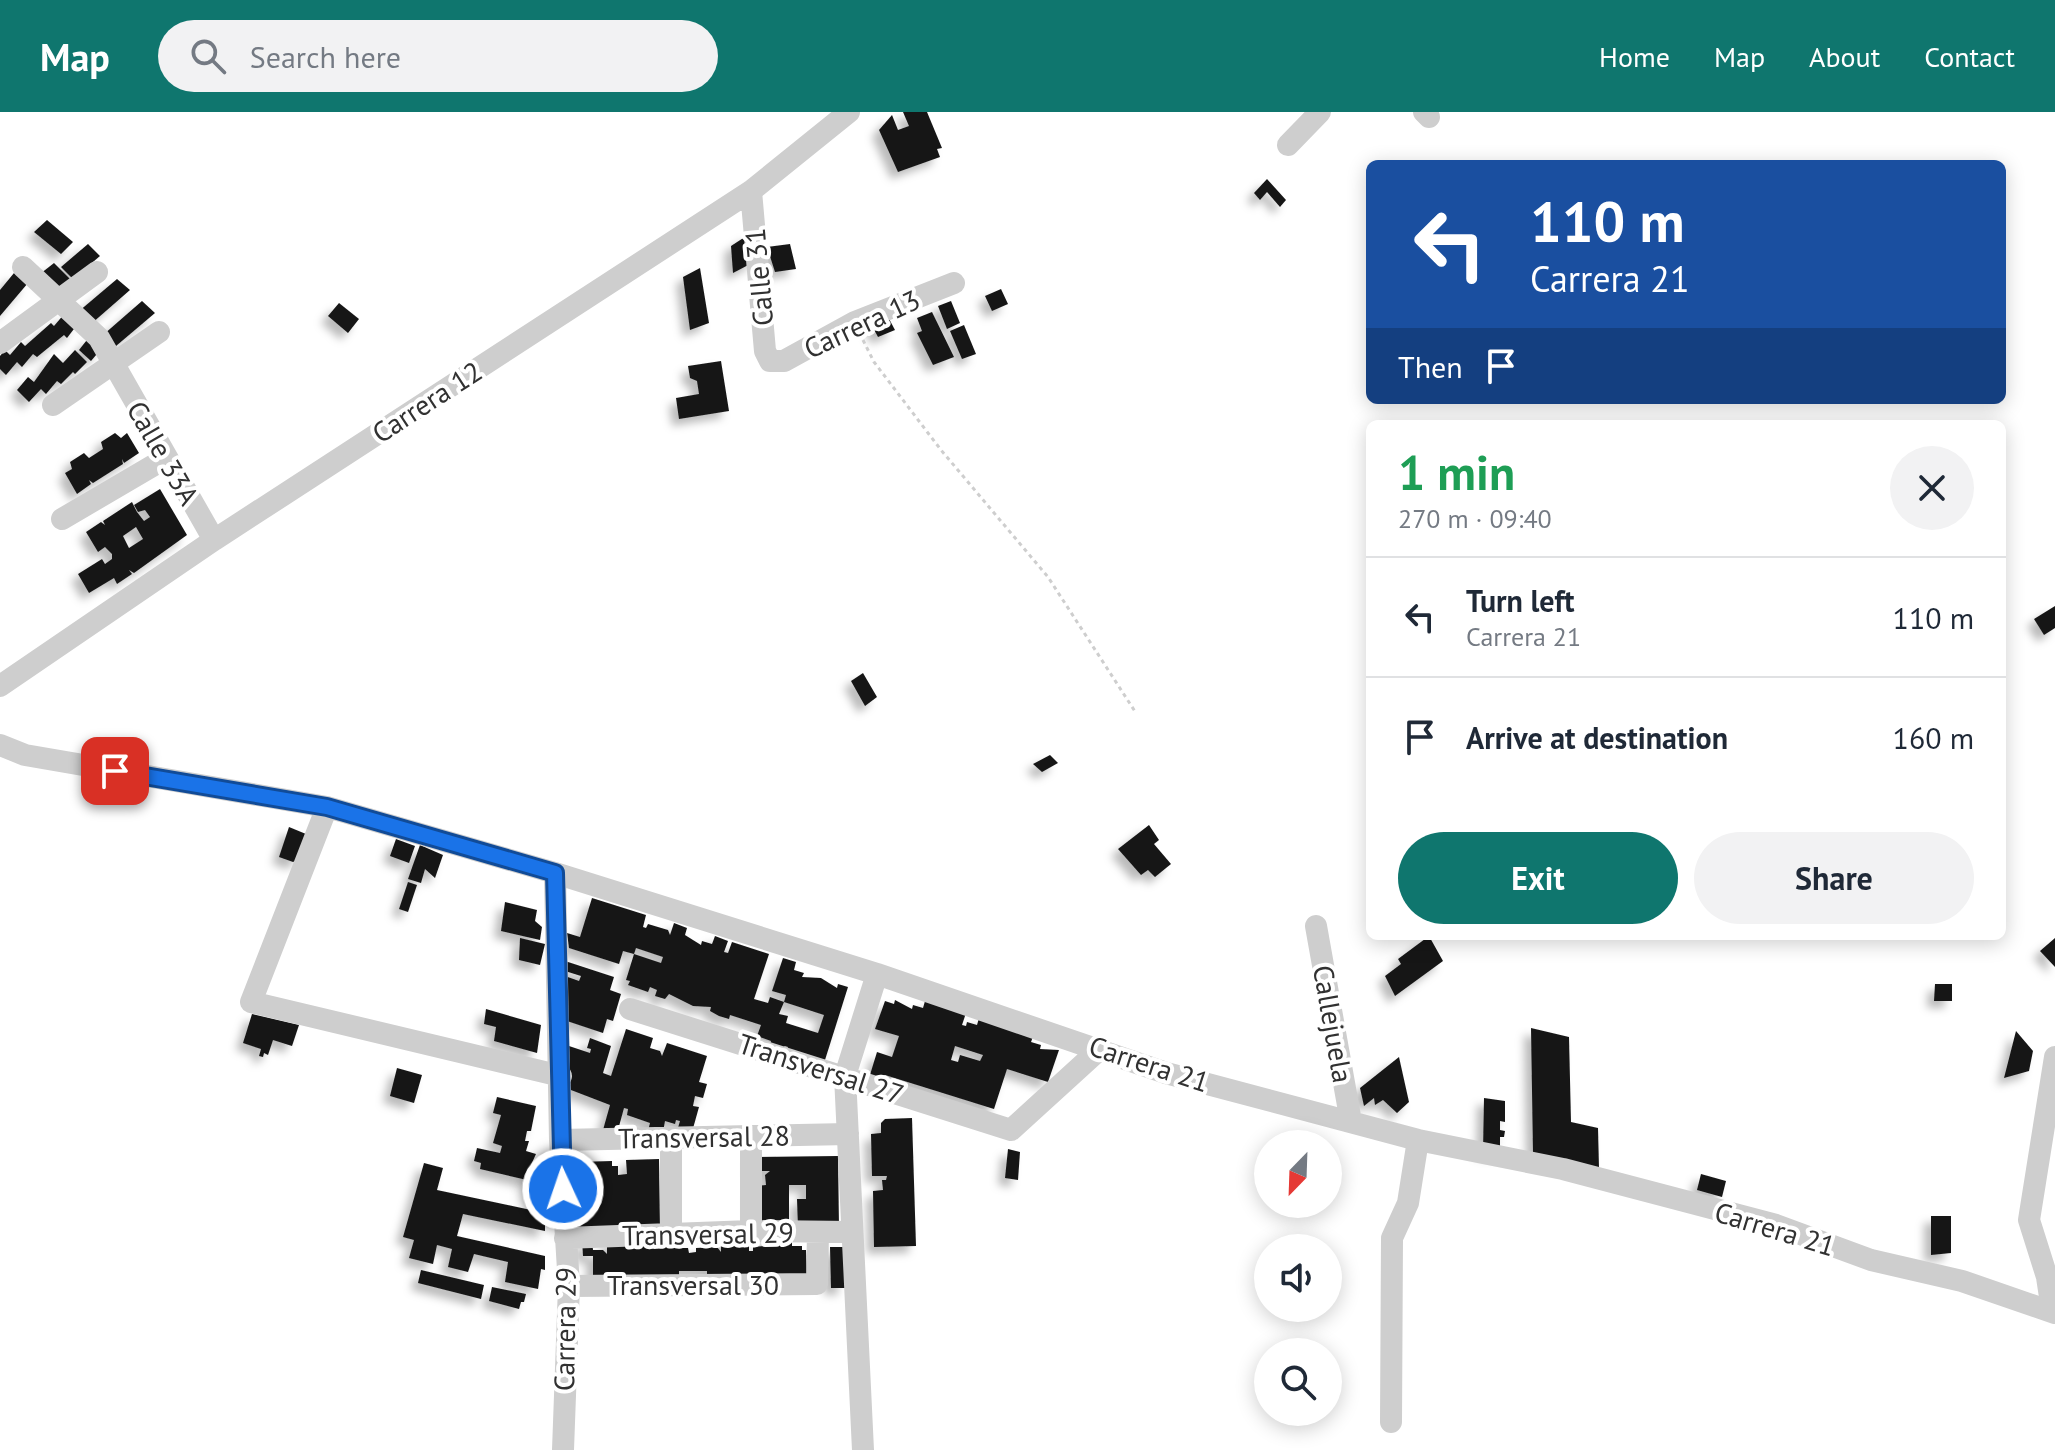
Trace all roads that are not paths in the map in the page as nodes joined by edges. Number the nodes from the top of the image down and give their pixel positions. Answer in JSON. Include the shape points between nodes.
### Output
{"nodes":[{"id":1,"x":849,"y":112,"type":"edge"},
{"id":2,"x":1320,"y":112,"type":"edge"},
{"id":3,"x":1288,"y":145,"type":"dead end"},
{"id":4,"x":751,"y":191,"type":"junction"},
{"id":5,"x":23,"y":267,"type":"dead end"},
{"id":6,"x":97,"y":272,"type":"dead end"},
{"id":7,"x":954,"y":283,"type":"dead end"},
{"id":8,"x":61,"y":302,"type":"junction"},
{"id":9,"x":159,"y":332,"type":"dead end"},
{"id":10,"x":0,"y":343,"type":"edge"},
{"id":11,"x":770,"y":361,"type":"joint"},
{"id":12,"x":112,"y":366,"type":"junction"},
{"id":13,"x":53,"y":405,"type":"dead end"},
{"id":14,"x":166,"y":458,"type":"junction"},
{"id":15,"x":62,"y":519,"type":"dead end"},
{"id":16,"x":214,"y":540,"type":"junction"},
{"id":17,"x":0,"y":686,"type":"edge"},
{"id":18,"x":0,"y":745,"type":"edge"},
{"id":19,"x":327,"y":807,"type":"junction"},
{"id":20,"x":555,"y":873,"type":"junction"},
{"id":21,"x":1316,"y":926,"type":"dead end"},
{"id":22,"x":877,"y":974,"type":"junction"},
{"id":23,"x":630,"y":1009,"type":"dead end"},
{"id":24,"x":1101,"y":1048,"type":"junction"},
{"id":25,"x":2055,"y":1057,"type":"edge"},
{"id":26,"x":561,"y":1076,"type":"junction"},
{"id":27,"x":845,"y":1076,"type":"junction"},
{"id":28,"x":1351,"y":1122,"type":"junction"},
{"id":29,"x":848,"y":1134,"type":"junction"},
{"id":30,"x":751,"y":1136,"type":"junction"},
{"id":31,"x":671,"y":1137,"type":"junction"},
{"id":32,"x":560,"y":1140,"type":"junction"},
{"id":33,"x":1418,"y":1140,"type":"junction"},
{"id":34,"x":751,"y":1231,"type":"junction"},
{"id":35,"x":818,"y":1232,"type":"junction"},
{"id":36,"x":851,"y":1232,"type":"junction"},
{"id":37,"x":671,"y":1233,"type":"junction"},
{"id":38,"x":565,"y":1238,"type":"junction"},
{"id":39,"x":569,"y":1286,"type":"junction"},
{"id":40,"x":2053,"y":1312,"type":"edge"},
{"id":41,"x":1391,"y":1422,"type":"dead end"},
{"id":42,"x":563,"y":1450,"type":"edge"},
{"id":43,"x":863,"y":1450,"type":"edge"}],
"edges":[{"from":1,"to":4,"type":"street","name":"Carrera 12"},
{"from":2,"to":3,"type":"street"},
{"from":4,"to":11,"type":"street","name":"Calle 31"},
{"from":4,"to":16,"type":"street","name":"Carrera 12"},
{"from":5,"to":8,"type":"street","name":"Calle 33A"},
{"from":6,"to":8,"type":"street"},
{"from":7,"to":11,"type":"street","name":"Carrera 13","via":[[855,322],[784,361]]},
{"from":8,"to":10,"type":"street"},
{"from":8,"to":12,"type":"street","name":"Calle 33A","via":[[99,338]]},
{"from":9,"to":12,"type":"street"},
{"from":12,"to":13,"type":"street"},
{"from":12,"to":14,"type":"street","name":"Calle 33A"},
{"from":14,"to":15,"type":"street"},
{"from":14,"to":16,"type":"street","name":"Calle 33A"},
{"from":16,"to":17,"type":"street","name":"Carrera 12"},
{"from":18,"to":19,"type":"street","name":"Carrera 21","via":[[25,755]]},
{"from":19,"to":20,"type":"street","name":"Carrera 21"},
{"from":19,"to":26,"type":"street","via":[[251,1002]]},
{"from":20,"to":22,"type":"street","name":"Carrera 21"},
{"from":20,"to":26,"type":"street","name":"Carrera 29"},
{"from":21,"to":28,"type":"street","name":"Callejuela"},
{"from":22,"to":24,"type":"street","name":"Carrera 21"},
{"from":22,"to":27,"type":"street"},
{"from":23,"to":27,"type":"street","name":"Transversal 27"},
{"from":24,"to":27,"type":"street","name":"Transversal 27","via":[[1011,1130]]},
{"from":24,"to":28,"type":"street","name":"Carrera 21","via":[[1166,1073]]},
{"from":25,"to":40,"type":"street","name":"Carrera 21","via":[[2029,1220]]},
{"from":26,"to":32,"type":"street","name":"Carrera 29"},
{"from":27,"to":29,"type":"street"},
{"from":28,"to":33,"type":"street","name":"Carrera 21"},
{"from":29,"to":30,"type":"street","name":"Transversal 28"},
{"from":29,"to":36,"type":"street"},
{"from":30,"to":31,"type":"street","name":"Transversal 28"},
{"from":30,"to":34,"type":"street"},
{"from":31,"to":32,"type":"street","name":"Transversal 28"},
{"from":31,"to":37,"type":"street"},
{"from":32,"to":38,"type":"street","name":"Carrera 29"},
{"from":33,"to":40,"type":"street","name":"Carrera 21","via":[[1563,1169],[1776,1225],[1871,1260],[1962,1281]]},
{"from":33,"to":41,"type":"street","via":[[1408,1203],[1392,1238]]},
{"from":34,"to":35,"type":"street","name":"Transversal 29"},
{"from":34,"to":37,"type":"street","name":"Transversal 29"},
{"from":35,"to":36,"type":"street","name":"Transversal 29"},
{"from":35,"to":39,"type":"street","name":"Transversal 30","via":[[817,1284]]},
{"from":36,"to":43,"type":"street"},
{"from":37,"to":38,"type":"street","name":"Transversal 29"},
{"from":38,"to":39,"type":"street","name":"Carrera 29"},
{"from":39,"to":42,"type":"street","name":"Carrera 29"}]}
